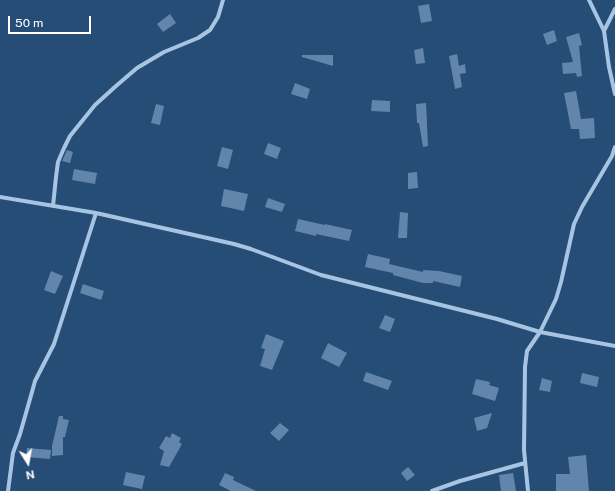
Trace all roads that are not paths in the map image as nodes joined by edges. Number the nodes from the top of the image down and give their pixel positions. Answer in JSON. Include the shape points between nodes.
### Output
{"nodes":[{"id":1,"x":223,"y":0,"type":"edge"},
{"id":2,"x":589,"y":0,"type":"edge"},
{"id":3,"x":615,"y":9,"type":"edge"},
{"id":4,"x":604,"y":31,"type":"junction"},
{"id":5,"x":609,"y":67,"type":"junction"},
{"id":6,"x":615,"y":68,"type":"edge"},
{"id":7,"x":615,"y":94,"type":"edge"},
{"id":8,"x":615,"y":147,"type":"edge"},
{"id":9,"x":0,"y":197,"type":"edge"},
{"id":10,"x":53,"y":206,"type":"junction"},
{"id":11,"x":96,"y":213,"type":"junction"},
{"id":12,"x":540,"y":332,"type":"junction"},
{"id":13,"x":615,"y":346,"type":"edge"},
{"id":14,"x":525,"y":463,"type":"junction"},
{"id":15,"x":8,"y":491,"type":"edge"},
{"id":16,"x":432,"y":491,"type":"edge"},
{"id":17,"x":528,"y":491,"type":"edge"}],
"edges":[{"from":1,"to":10,"type":"street","via":[[218,17],[210,30],[137,68],[105,95],[85,117],[70,136],[58,162]]},
{"from":2,"to":4,"type":"street"},
{"from":3,"to":4,"type":"street"},
{"from":4,"to":5,"type":"street"},
{"from":5,"to":6,"type":"street"},
{"from":5,"to":7,"type":"street"},
{"from":8,"to":12,"type":"street","via":[[574,224],[558,293]]},
{"from":9,"to":10,"type":"street"},
{"from":10,"to":11,"type":"street"},
{"from":11,"to":12,"type":"street","via":[[240,246],[321,275]]},
{"from":11,"to":15,"type":"street","via":[[54,344],[35,382],[13,452]]},
{"from":12,"to":13,"type":"street"},
{"from":12,"to":14,"type":"street","via":[[527,351],[525,359]]},
{"from":14,"to":16,"type":"street"},
{"from":14,"to":17,"type":"street"}]}
